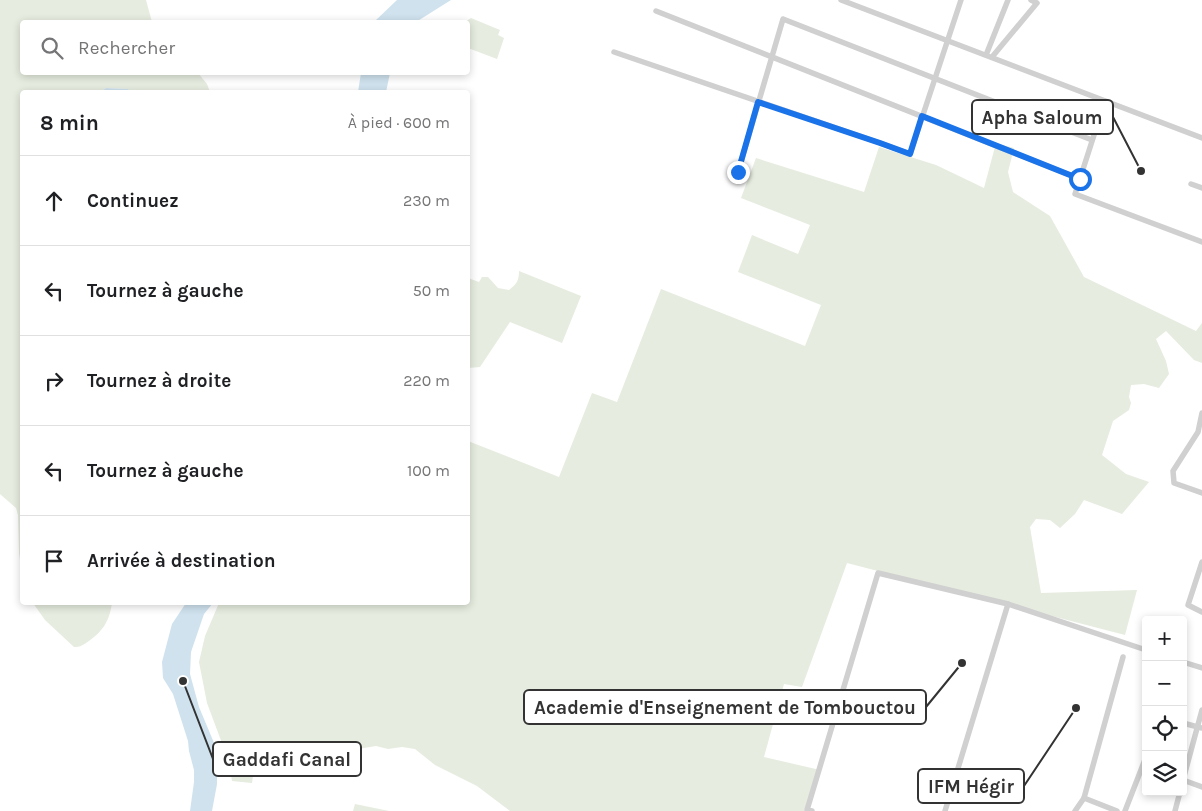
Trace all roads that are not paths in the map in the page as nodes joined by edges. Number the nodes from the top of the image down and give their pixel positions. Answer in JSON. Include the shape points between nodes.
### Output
{"nodes":[{"id":1,"x":841,"y":0,"type":"edge"},
{"id":2,"x":961,"y":0,"type":"edge"},
{"id":3,"x":1008,"y":0,"type":"edge"},
{"id":4,"x":1031,"y":0,"type":"edge"},
{"id":5,"x":656,"y":11,"type":"dead end"},
{"id":6,"x":948,"y":41,"type":"junction"},
{"id":7,"x":614,"y":52,"type":"dead end"},
{"id":8,"x":989,"y":56,"type":"junction"},
{"id":9,"x":772,"y":57,"type":"junction"},
{"id":10,"x":935,"y":78,"type":"junction"},
{"id":11,"x":1105,"y":101,"type":"junction"},
{"id":12,"x":758,"y":102,"type":"junction"},
{"id":13,"x":922,"y":116,"type":"junction"},
{"id":14,"x":1202,"y":138,"type":"edge"},
{"id":15,"x":1092,"y":140,"type":"junction"},
{"id":16,"x":738,"y":172,"type":"dead end"},
{"id":17,"x":1080,"y":179,"type":"junction"},
{"id":18,"x":1191,"y":184,"type":"dead end"},
{"id":19,"x":1202,"y":188,"type":"edge"},
{"id":20,"x":1202,"y":242,"type":"edge"},
{"id":21,"x":1202,"y":413,"type":"edge"},
{"id":22,"x":1200,"y":432,"type":"edge"},
{"id":23,"x":1202,"y":493,"type":"edge"},
{"id":24,"x":1202,"y":562,"type":"edge"},
{"id":25,"x":1008,"y":604,"type":"junction"},
{"id":26,"x":1202,"y":612,"type":"edge"},
{"id":27,"x":1142,"y":649,"type":"edge"},
{"id":28,"x":1123,"y":657,"type":"dead end"},
{"id":29,"x":1187,"y":663,"type":"edge"},
{"id":30,"x":1202,"y":668,"type":"edge"},
{"id":31,"x":1202,"y":710,"type":"edge"},
{"id":32,"x":1187,"y":724,"type":"edge"},
{"id":33,"x":1200,"y":728,"type":"edge"},
{"id":34,"x":1142,"y":771,"type":"edge"},
{"id":35,"x":1202,"y":787,"type":"edge"},
{"id":36,"x":1179,"y":796,"type":"edge"},
{"id":37,"x":1084,"y":798,"type":"junction"},
{"id":38,"x":812,"y":811,"type":"edge"},
{"id":39,"x":944,"y":811,"type":"edge"},
{"id":40,"x":1075,"y":811,"type":"edge"},
{"id":41,"x":1117,"y":811,"type":"edge"},
{"id":42,"x":1125,"y":811,"type":"edge"},
{"id":43,"x":1175,"y":811,"type":"edge"}],
"edges":[{"from":1,"to":6,"type":"street"},
{"from":2,"to":6,"type":"street"},
{"from":3,"to":8,"type":"street"},
{"from":4,"to":8,"type":"street","via":[[1037,2]]},
{"from":5,"to":9,"type":"street"},
{"from":6,"to":8,"type":"street"},
{"from":6,"to":10,"type":"street"},
{"from":7,"to":12,"type":"street"},
{"from":8,"to":11,"type":"street"},
{"from":9,"to":10,"type":"street","via":[[783,19]]},
{"from":9,"to":12,"type":"street"},
{"from":9,"to":13,"type":"street"},
{"from":10,"to":13,"type":"street"},
{"from":10,"to":15,"type":"street"},
{"from":11,"to":14,"type":"street"},
{"from":11,"to":15,"type":"street"},
{"from":12,"to":13,"type":"street","via":[[910,154]]},
{"from":12,"to":16,"type":"street"},
{"from":13,"to":17,"type":"street"},
{"from":15,"to":17,"type":"street"},
{"from":17,"to":20,"type":"street","via":[[1075,194]]},
{"from":18,"to":19,"type":"street"},
{"from":21,"to":22,"type":"street"},
{"from":22,"to":23,"type":"street","via":[[1173,471],[1174,484]]},
{"from":24,"to":26,"type":"street","via":[[1188,605]]},
{"from":25,"to":27,"type":"street"},
{"from":25,"to":38,"type":"street","via":[[878,573],[807,810]]},
{"from":25,"to":39,"type":"street"},
{"from":28,"to":37,"type":"street"},
{"from":29,"to":30,"type":"street"},
{"from":31,"to":33,"type":"street"},
{"from":32,"to":33,"type":"street"},
{"from":33,"to":35,"type":"street","via":[[1183,780]]},
{"from":34,"to":42,"type":"street"},
{"from":36,"to":43,"type":"street"},
{"from":37,"to":40,"type":"street"},
{"from":37,"to":41,"type":"street"}]}
